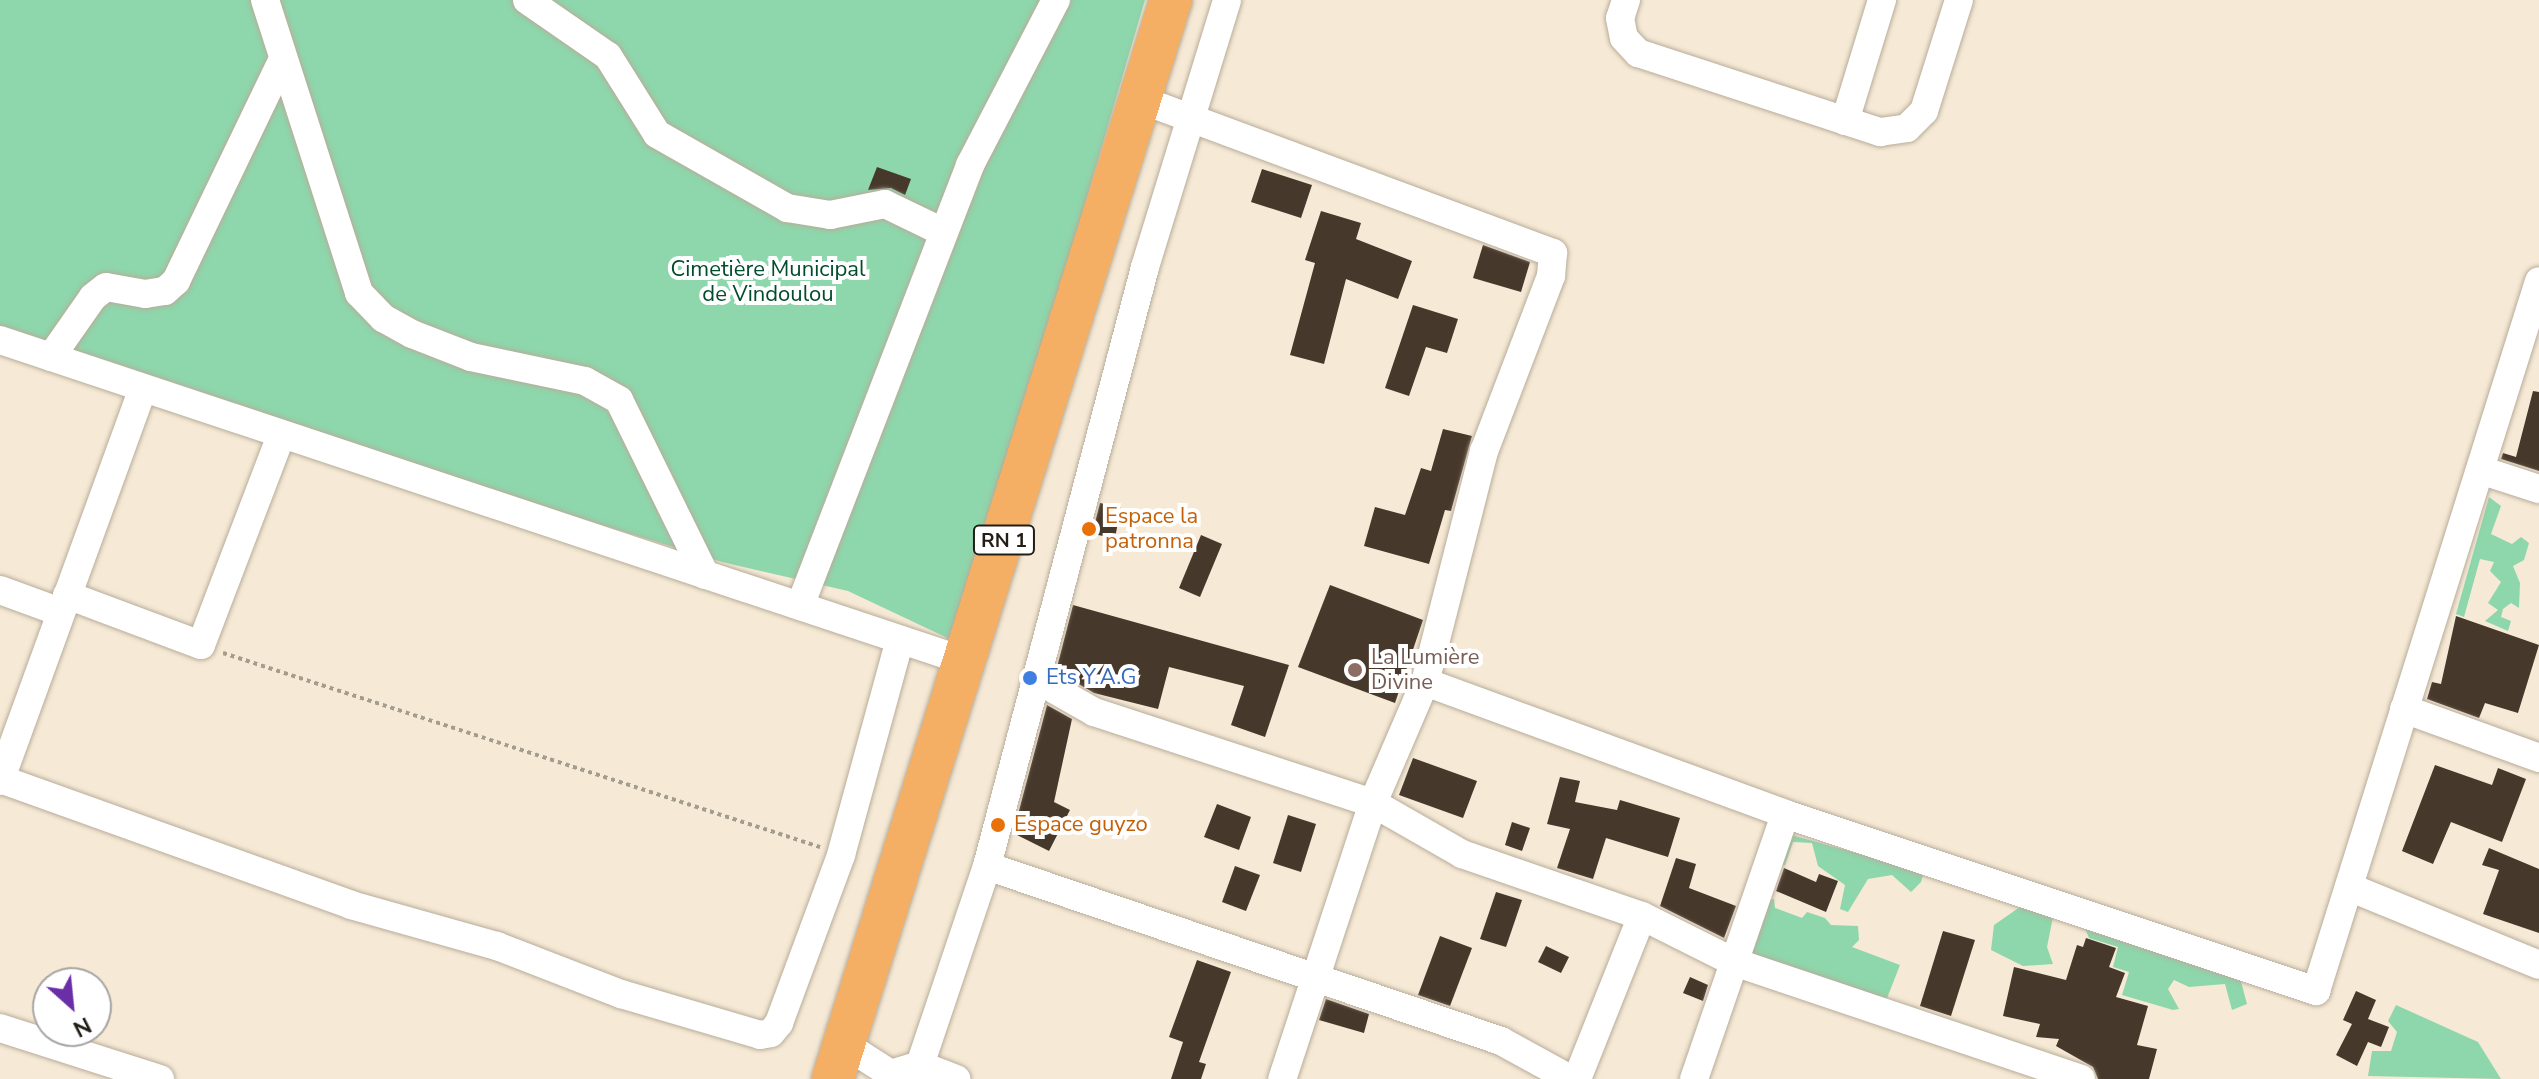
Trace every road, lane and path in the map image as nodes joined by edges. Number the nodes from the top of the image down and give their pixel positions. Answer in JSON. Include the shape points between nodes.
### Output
{"nodes":[{"id":1,"x":265,"y":0,"type":"edge"},
{"id":2,"x":527,"y":0,"type":"edge"},
{"id":3,"x":1056,"y":0,"type":"edge"},
{"id":4,"x":1171,"y":0,"type":"edge"},
{"id":5,"x":1227,"y":0,"type":"edge"},
{"id":6,"x":1626,"y":0,"type":"edge"},
{"id":7,"x":1882,"y":0,"type":"edge"},
{"id":8,"x":1959,"y":0,"type":"edge"},
{"id":9,"x":283,"y":59,"type":"junction"},
{"id":10,"x":1139,"y":99,"type":"junction"},
{"id":11,"x":1194,"y":116,"type":"junction"},
{"id":12,"x":1845,"y":121,"type":"junction"},
{"id":13,"x":943,"y":232,"type":"junction"},
{"id":14,"x":2539,"y":283,"type":"edge"},
{"id":15,"x":0,"y":340,"type":"edge"},
{"id":16,"x":51,"y":357,"type":"junction"},
{"id":17,"x":143,"y":389,"type":"junction"},
{"id":18,"x":281,"y":435,"type":"junction"},
{"id":19,"x":2480,"y":470,"type":"junction"},
{"id":20,"x":2539,"y":489,"type":"edge"},
{"id":21,"x":705,"y":575,"type":"junction"},
{"id":22,"x":0,"y":590,"type":"edge"},
{"id":23,"x":64,"y":603,"type":"junction"},
{"id":24,"x":800,"y":606,"type":"junction"},
{"id":25,"x":900,"y":640,"type":"junction"},
{"id":26,"x":201,"y":645,"type":"junction"},
{"id":27,"x":965,"y":661,"type":"junction"},
{"id":28,"x":1036,"y":679,"type":"junction"},
{"id":29,"x":1425,"y":682,"type":"junction"},
{"id":30,"x":2404,"y":709,"type":"junction"},
{"id":31,"x":2539,"y":758,"type":"edge"},
{"id":32,"x":0,"y":780,"type":"edge"},
{"id":33,"x":1373,"y":803,"type":"junction"},
{"id":34,"x":1785,"y":814,"type":"junction"},
{"id":35,"x":841,"y":855,"type":"junction"},
{"id":36,"x":987,"y":866,"type":"junction"},
{"id":37,"x":2349,"y":887,"type":"junction"},
{"id":38,"x":1642,"y":916,"type":"junction"},
{"id":39,"x":1734,"y":962,"type":"junction"},
{"id":40,"x":2539,"y":965,"type":"edge"},
{"id":41,"x":1313,"y":977,"type":"junction"},
{"id":42,"x":0,"y":1028,"type":"edge"},
{"id":43,"x":838,"y":1062,"type":"edge"},
{"id":44,"x":920,"y":1065,"type":"junction"},
{"id":45,"x":160,"y":1079,"type":"edge"},
{"id":46,"x":956,"y":1079,"type":"edge"},
{"id":47,"x":1282,"y":1079,"type":"edge"},
{"id":48,"x":1570,"y":1079,"type":"edge"},
{"id":49,"x":1577,"y":1079,"type":"edge"},
{"id":50,"x":1694,"y":1079,"type":"edge"},
{"id":51,"x":2081,"y":1079,"type":"edge"}],
"edges":[{"from":1,"to":9,"type":"street"},
{"from":2,"to":13,"type":"street","via":[[608,56],[657,134],[787,208],[830,215],[885,204]]},
{"from":3,"to":13,"type":"street","via":[[970,165]]},
{"from":4,"to":10,"type":"highway","number":"RN 1"},
{"from":5,"to":11,"type":"street"},
{"from":6,"to":12,"type":"street","via":[[1620,18],[1624,38],[1638,53]]},
{"from":7,"to":12,"type":"street"},
{"from":8,"to":12,"type":"street","via":[[1924,111],[1907,128],[1880,132]]},
{"from":9,"to":16,"type":"street","via":[[176,281],[165,291],[145,294],[106,287],[93,297]]},
{"from":9,"to":21,"type":"street","via":[[359,293],[383,318],[412,334],[471,357],[585,381],[619,400]]},
{"from":10,"to":11,"type":"street"},
{"from":10,"to":27,"type":"highway","number":"RN 1"},
{"from":11,"to":28,"type":"street","via":[[1145,267]]},
{"from":11,"to":29,"type":"street","via":[[1553,253],[1551,276],[1484,451]]},
{"from":13,"to":24,"type":"street"},
{"from":14,"to":19,"type":"street"},
{"from":15,"to":16,"type":"street"},
{"from":16,"to":17,"type":"street"},
{"from":17,"to":18,"type":"street"},
{"from":17,"to":23,"type":"street"},
{"from":18,"to":21,"type":"street"},
{"from":18,"to":26,"type":"street"},
{"from":19,"to":20,"type":"street"},
{"from":19,"to":30,"type":"street"},
{"from":21,"to":24,"type":"street"},
{"from":22,"to":23,"type":"street"},
{"from":23,"to":26,"type":"street"},
{"from":23,"to":32,"type":"street"},
{"from":24,"to":25,"type":"street"},
{"from":25,"to":27,"type":"street"},
{"from":25,"to":35,"type":"street"},
{"from":26,"to":35,"type":"path"},
{"from":27,"to":43,"type":"highway","number":"RN 1"},
{"from":28,"to":33,"type":"street","via":[[1094,712]]},
{"from":28,"to":36,"type":"street"},
{"from":29,"to":33,"type":"street"},
{"from":29,"to":34,"type":"street"},
{"from":30,"to":31,"type":"street"},
{"from":30,"to":37,"type":"street"},
{"from":32,"to":35,"type":"street","via":[[351,905],[497,946],[621,994],[760,1035],[771,1033],[779,1023]]},
{"from":33,"to":38,"type":"street","via":[[1462,854]]},
{"from":33,"to":41,"type":"street"},
{"from":34,"to":37,"type":"street","via":[[2316,991]]},
{"from":34,"to":39,"type":"street"},
{"from":36,"to":41,"type":"street"},
{"from":36,"to":44,"type":"street"},
{"from":37,"to":40,"type":"street"},
{"from":38,"to":39,"type":"street"},
{"from":38,"to":49,"type":"street"},
{"from":39,"to":50,"type":"street"},
{"from":39,"to":51,"type":"street"},
{"from":41,"to":47,"type":"street"},
{"from":41,"to":48,"type":"street","via":[[1501,1041]]},
{"from":42,"to":45,"type":"street"},
{"from":43,"to":44,"type":"street","via":[[891,1074]]},
{"from":44,"to":46,"type":"street"}]}
